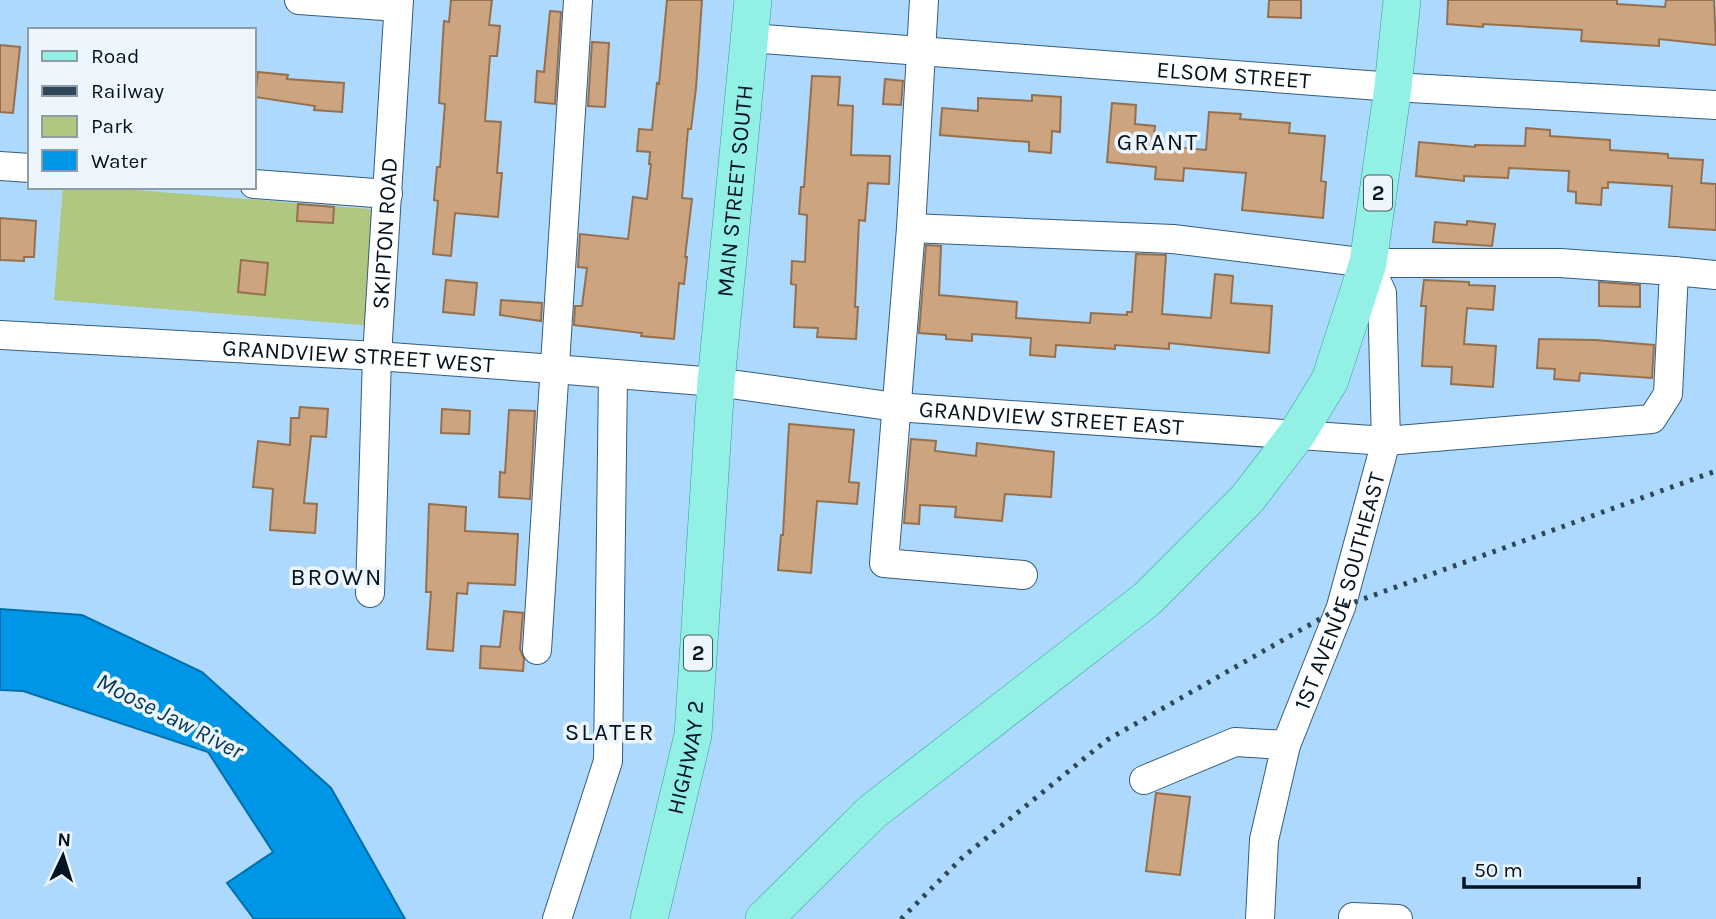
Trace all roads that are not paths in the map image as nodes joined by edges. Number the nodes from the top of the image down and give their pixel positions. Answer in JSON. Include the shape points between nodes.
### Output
{"nodes":[{"id":1,"x":299,"y":0,"type":"edge"},
{"id":2,"x":579,"y":0,"type":"edge"},
{"id":3,"x":753,"y":0,"type":"edge"},
{"id":4,"x":925,"y":0,"type":"edge"},
{"id":5,"x":1402,"y":0,"type":"edge"},
{"id":6,"x":399,"y":4,"type":"edge"},
{"id":7,"x":750,"y":38,"type":"junction"},
{"id":8,"x":921,"y":52,"type":"junction"},
{"id":9,"x":1393,"y":86,"type":"junction"},
{"id":10,"x":1716,"y":105,"type":"edge"},
{"id":11,"x":0,"y":166,"type":"edge"},
{"id":12,"x":28,"y":168,"type":"edge"},
{"id":13,"x":256,"y":184,"type":"edge"},
{"id":14,"x":388,"y":194,"type":"junction"},
{"id":15,"x":911,"y":228,"type":"junction"},
{"id":16,"x":1368,"y":263,"type":"junction"},
{"id":17,"x":1674,"y":271,"type":"junction"},
{"id":18,"x":1716,"y":275,"type":"edge"},
{"id":19,"x":0,"y":335,"type":"edge"},
{"id":20,"x":377,"y":356,"type":"junction"},
{"id":21,"x":554,"y":369,"type":"junction"},
{"id":22,"x":613,"y":374,"type":"junction"},
{"id":23,"x":716,"y":382,"type":"junction"},
{"id":24,"x":896,"y":407,"type":"junction"},
{"id":25,"x":1297,"y":434,"type":"junction"},
{"id":26,"x":1386,"y":441,"type":"junction"},
{"id":27,"x":1023,"y":575,"type":"dead end"},
{"id":28,"x":370,"y":593,"type":"dead end"},
{"id":29,"x":537,"y":649,"type":"dead end"},
{"id":30,"x":1286,"y":745,"type":"junction"},
{"id":31,"x":1144,"y":780,"type":"dead end"},
{"id":32,"x":1353,"y":916,"type":"dead end"},
{"id":33,"x":557,"y":919,"type":"edge"},
{"id":34,"x":649,"y":919,"type":"edge"},
{"id":35,"x":764,"y":919,"type":"edge"},
{"id":36,"x":1260,"y":919,"type":"edge"},
{"id":37,"x":1398,"y":919,"type":"edge"}],
"edges":[{"from":1,"to":6,"type":"street"},
{"from":2,"to":21,"type":"street"},
{"from":3,"to":7,"type":"main road","name":"MAIN STREET SOUTH","number":"2"},
{"from":4,"to":8,"type":"street"},
{"from":5,"to":9,"type":"main road","number":"2"},
{"from":6,"to":14,"type":"street","name":"SKIPTON ROAD"},
{"from":7,"to":8,"type":"street","name":"ELSOM STREET"},
{"from":7,"to":23,"type":"main road","name":"MAIN STREET SOUTH","number":"2"},
{"from":8,"to":9,"type":"street","name":"ELSOM STREET"},
{"from":8,"to":15,"type":"street"},
{"from":9,"to":10,"type":"street","name":"ELSOM STREET"},
{"from":9,"to":16,"type":"main road","number":"2"},
{"from":11,"to":12,"type":"street"},
{"from":13,"to":14,"type":"street"},
{"from":14,"to":20,"type":"street","name":"SKIPTON ROAD"},
{"from":15,"to":16,"type":"street","via":[[1173,239]]},
{"from":15,"to":24,"type":"street"},
{"from":16,"to":17,"type":"street","via":[[1560,263]]},
{"from":16,"to":25,"type":"main road","number":"2","via":[[1329,380]]},
{"from":16,"to":26,"type":"street","name":"1ST AVENUE SOUTHEAST","via":[[1382,293]]},
{"from":17,"to":18,"type":"street"},
{"from":17,"to":26,"type":"street","name":"GRANDVIEW STREET EAST","via":[[1668,394],[1652,419]]},
{"from":19,"to":20,"type":"street","name":"GRANDVIEW STREET WEST"},
{"from":20,"to":21,"type":"street","name":"GRANDVIEW STREET WEST"},
{"from":20,"to":28,"type":"street","name":"SKIPTON ROAD"},
{"from":21,"to":22,"type":"street","name":"GRANDVIEW STREET WEST"},
{"from":21,"to":29,"type":"street"},
{"from":22,"to":23,"type":"street","name":"GRANDVIEW STREET WEST"},
{"from":22,"to":33,"type":"street","via":[[608,761]]},
{"from":23,"to":24,"type":"street","name":"GRANDVIEW STREET EAST"},
{"from":23,"to":34,"type":"main road","name":"HIGHWAY 2","number":"2","via":[[692,735]]},
{"from":24,"to":25,"type":"street","name":"GRANDVIEW STREET EAST"},
{"from":24,"to":27,"type":"street","via":[[884,563]]},
{"from":25,"to":26,"type":"street","name":"GRANDVIEW STREET EAST"},
{"from":25,"to":35,"type":"main road","number":"2","via":[[1247,499],[1147,599],[872,812]]},
{"from":26,"to":30,"type":"street","name":"1ST AVENUE SOUTHEAST","via":[[1341,607]]},
{"from":30,"to":31,"type":"street","via":[[1235,742]]},
{"from":30,"to":36,"type":"street","name":"1ST AVENUE SOUTHEAST","via":[[1264,840]]},
{"from":32,"to":37,"type":"street"}]}
